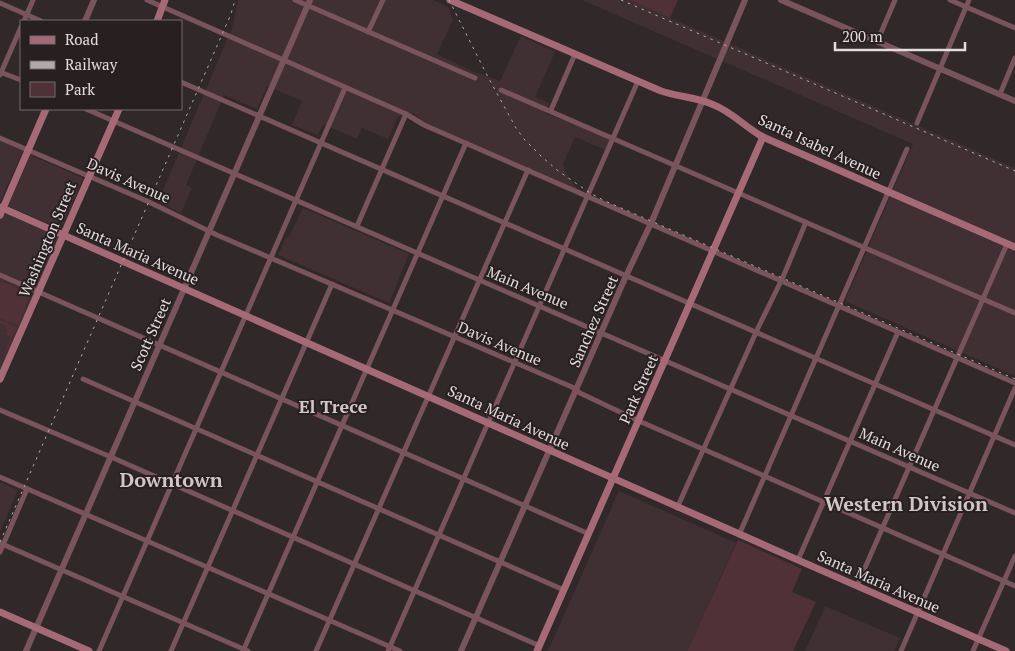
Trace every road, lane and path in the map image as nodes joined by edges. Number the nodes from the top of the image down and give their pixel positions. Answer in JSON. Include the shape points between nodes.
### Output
{"nodes":[{"id":1,"x":33,"y":0,"type":"edge"},
{"id":2,"x":94,"y":0,"type":"edge"},
{"id":3,"x":147,"y":0,"type":"edge"},
{"id":4,"x":295,"y":0,"type":"edge"},
{"id":5,"x":383,"y":0,"type":"edge"},
{"id":6,"x":450,"y":0,"type":"edge"},
{"id":7,"x":745,"y":0,"type":"edge"},
{"id":8,"x":781,"y":0,"type":"edge"},
{"id":9,"x":895,"y":0,"type":"edge"},
{"id":10,"x":950,"y":0,"type":"edge"},
{"id":11,"x":969,"y":0,"type":"edge"},
{"id":12,"x":165,"y":2,"type":"edge"},
{"id":13,"x":0,"y":3,"type":"edge"},
{"id":14,"x":309,"y":3,"type":"edge"},
{"id":15,"x":966,"y":7,"type":"junction"},
{"id":16,"x":26,"y":15,"type":"junction"},
{"id":17,"x":24,"y":20,"type":"edge"},
{"id":18,"x":38,"y":20,"type":"edge"},
{"id":19,"x":85,"y":20,"type":"edge"},
{"id":20,"x":157,"y":20,"type":"edge"},
{"id":21,"x":1015,"y":28,"type":"edge"},
{"id":22,"x":20,"y":29,"type":"edge"},
{"id":23,"x":368,"y":32,"type":"junction"},
{"id":24,"x":877,"y":42,"type":"junction"},
{"id":25,"x":575,"y":54,"type":"junction"},
{"id":26,"x":1015,"y":58,"type":"edge"},
{"id":27,"x":284,"y":61,"type":"junction"},
{"id":28,"x":940,"y":68,"type":"junction"},
{"id":29,"x":0,"y":73,"type":"edge"},
{"id":30,"x":475,"y":78,"type":"dead end"},
{"id":31,"x":20,"y":80,"type":"edge"},
{"id":32,"x":638,"y":81,"type":"junction"},
{"id":33,"x":182,"y":82,"type":"edge"},
{"id":34,"x":345,"y":88,"type":"junction"},
{"id":35,"x":501,"y":90,"type":"dead end"},
{"id":36,"x":1000,"y":94,"type":"junction"},
{"id":37,"x":703,"y":101,"type":"junction"},
{"id":38,"x":1015,"y":101,"type":"edge"},
{"id":39,"x":46,"y":110,"type":"edge"},
{"id":40,"x":88,"y":110,"type":"edge"},
{"id":41,"x":118,"y":110,"type":"edge"},
{"id":42,"x":551,"y":110,"type":"junction"},
{"id":43,"x":408,"y":115,"type":"junction"},
{"id":44,"x":260,"y":116,"type":"junction"},
{"id":45,"x":113,"y":120,"type":"junction"},
{"id":46,"x":917,"y":123,"type":"dead end"},
{"id":47,"x":763,"y":137,"type":"junction"},
{"id":48,"x":0,"y":138,"type":"edge"},
{"id":49,"x":614,"y":139,"type":"junction"},
{"id":50,"x":321,"y":143,"type":"junction"},
{"id":51,"x":466,"y":143,"type":"junction"},
{"id":52,"x":907,"y":149,"type":"dead end"},
{"id":53,"x":28,"y":150,"type":"junction"},
{"id":54,"x":676,"y":165,"type":"junction"},
{"id":55,"x":382,"y":169,"type":"junction"},
{"id":56,"x":528,"y":170,"type":"junction"},
{"id":57,"x":235,"y":173,"type":"junction"},
{"id":58,"x":89,"y":176,"type":"junction"},
{"id":59,"x":738,"y":192,"type":"junction"},
{"id":60,"x":889,"y":192,"type":"junction"},
{"id":61,"x":443,"y":196,"type":"junction"},
{"id":62,"x":589,"y":196,"type":"junction"},
{"id":63,"x":296,"y":200,"type":"junction"},
{"id":64,"x":1,"y":210,"type":"edge"},
{"id":65,"x":806,"y":222,"type":"junction"},
{"id":66,"x":505,"y":223,"type":"junction"},
{"id":67,"x":651,"y":223,"type":"junction"},
{"id":68,"x":357,"y":226,"type":"junction"},
{"id":69,"x":209,"y":231,"type":"junction"},
{"id":70,"x":63,"y":235,"type":"junction"},
{"id":71,"x":1007,"y":244,"type":"junction"},
{"id":72,"x":1015,"y":247,"type":"edge"},
{"id":73,"x":865,"y":248,"type":"junction"},
{"id":74,"x":566,"y":249,"type":"junction"},
{"id":75,"x":714,"y":251,"type":"junction"},
{"id":76,"x":418,"y":253,"type":"junction"},
{"id":77,"x":271,"y":258,"type":"junction"},
{"id":78,"x":0,"y":275,"type":"edge"},
{"id":79,"x":626,"y":276,"type":"junction"},
{"id":80,"x":480,"y":280,"type":"junction"},
{"id":81,"x":781,"y":280,"type":"junction"},
{"id":82,"x":332,"y":284,"type":"junction"},
{"id":83,"x":184,"y":289,"type":"junction"},
{"id":84,"x":38,"y":292,"type":"junction"},
{"id":85,"x":983,"y":298,"type":"junction"},
{"id":86,"x":690,"y":304,"type":"junction"},
{"id":87,"x":541,"y":306,"type":"junction"},
{"id":88,"x":839,"y":306,"type":"junction"},
{"id":89,"x":392,"y":310,"type":"junction"},
{"id":90,"x":1015,"y":313,"type":"edge"},
{"id":91,"x":246,"y":315,"type":"junction"},
{"id":92,"x":601,"y":332,"type":"junction"},
{"id":93,"x":756,"y":332,"type":"junction"},
{"id":94,"x":898,"y":332,"type":"junction"},
{"id":95,"x":455,"y":337,"type":"junction"},
{"id":96,"x":306,"y":342,"type":"junction"},
{"id":97,"x":160,"y":345,"type":"junction"},
{"id":98,"x":816,"y":358,"type":"junction"},
{"id":99,"x":958,"y":358,"type":"junction"},
{"id":100,"x":666,"y":360,"type":"junction"},
{"id":101,"x":515,"y":363,"type":"junction"},
{"id":102,"x":367,"y":368,"type":"junction"},
{"id":103,"x":221,"y":372,"type":"junction"},
{"id":104,"x":0,"y":379,"type":"edge"},
{"id":105,"x":83,"y":379,"type":"dead end"},
{"id":106,"x":1015,"y":383,"type":"edge"},
{"id":107,"x":875,"y":384,"type":"junction"},
{"id":108,"x":731,"y":388,"type":"junction"},
{"id":109,"x":1015,"y":388,"type":"edge"},
{"id":110,"x":576,"y":390,"type":"junction"},
{"id":111,"x":429,"y":396,"type":"junction"},
{"id":112,"x":282,"y":399,"type":"junction"},
{"id":113,"x":135,"y":402,"type":"junction"},
{"id":114,"x":0,"y":410,"type":"edge"},
{"id":115,"x":935,"y":410,"type":"junction"},
{"id":116,"x":792,"y":415,"type":"junction"},
{"id":117,"x":639,"y":421,"type":"junction"},
{"id":118,"x":489,"y":423,"type":"junction"},
{"id":119,"x":342,"y":425,"type":"junction"},
{"id":120,"x":196,"y":429,"type":"junction"},
{"id":121,"x":994,"y":436,"type":"junction"},
{"id":122,"x":850,"y":441,"type":"junction"},
{"id":123,"x":1015,"y":445,"type":"edge"},
{"id":124,"x":549,"y":450,"type":"junction"},
{"id":125,"x":704,"y":450,"type":"junction"},
{"id":126,"x":404,"y":453,"type":"junction"},
{"id":127,"x":257,"y":455,"type":"junction"},
{"id":128,"x":111,"y":457,"type":"junction"},
{"id":129,"x":910,"y":467,"type":"junction"},
{"id":130,"x":765,"y":476,"type":"junction"},
{"id":131,"x":0,"y":477,"type":"edge"},
{"id":132,"x":464,"y":479,"type":"junction"},
{"id":133,"x":613,"y":480,"type":"junction"},
{"id":134,"x":318,"y":482,"type":"junction"},
{"id":135,"x":172,"y":484,"type":"junction"},
{"id":136,"x":27,"y":489,"type":"junction"},
{"id":137,"x":970,"y":493,"type":"junction"},
{"id":138,"x":823,"y":502,"type":"junction"},
{"id":139,"x":524,"y":506,"type":"junction"},
{"id":140,"x":678,"y":508,"type":"junction"},
{"id":141,"x":379,"y":509,"type":"junction"},
{"id":142,"x":233,"y":511,"type":"junction"},
{"id":143,"x":1015,"y":513,"type":"edge"},
{"id":144,"x":86,"y":514,"type":"junction"},
{"id":145,"x":883,"y":528,"type":"junction"},
{"id":146,"x":589,"y":534,"type":"junction"},
{"id":147,"x":439,"y":535,"type":"junction"},
{"id":148,"x":740,"y":535,"type":"junction"},
{"id":149,"x":293,"y":537,"type":"junction"},
{"id":150,"x":147,"y":541,"type":"junction"},
{"id":151,"x":2,"y":544,"type":"edge"},
{"id":152,"x":0,"y":552,"type":"edge"},
{"id":153,"x":943,"y":555,"type":"junction"},
{"id":154,"x":1015,"y":556,"type":"edge"},
{"id":155,"x":798,"y":560,"type":"junction"},
{"id":156,"x":500,"y":562,"type":"junction"},
{"id":157,"x":354,"y":564,"type":"junction"},
{"id":158,"x":208,"y":567,"type":"junction"},
{"id":159,"x":62,"y":570,"type":"junction"},
{"id":160,"x":1004,"y":581,"type":"junction"},
{"id":161,"x":857,"y":586,"type":"junction"},
{"id":162,"x":1015,"y":586,"type":"edge"},
{"id":163,"x":564,"y":590,"type":"junction"},
{"id":164,"x":415,"y":591,"type":"junction"},
{"id":165,"x":268,"y":594,"type":"junction"},
{"id":166,"x":123,"y":596,"type":"junction"},
{"id":167,"x":0,"y":612,"type":"edge"},
{"id":168,"x":918,"y":613,"type":"junction"},
{"id":169,"x":475,"y":617,"type":"junction"},
{"id":170,"x":330,"y":620,"type":"junction"},
{"id":171,"x":184,"y":623,"type":"junction"},
{"id":172,"x":36,"y":628,"type":"junction"},
{"id":173,"x":978,"y":639,"type":"junction"},
{"id":174,"x":538,"y":648,"type":"edge"},
{"id":175,"x":389,"y":649,"type":"edge"},
{"id":176,"x":245,"y":650,"type":"edge"},
{"id":177,"x":26,"y":651,"type":"edge"},
{"id":178,"x":90,"y":651,"type":"edge"},
{"id":179,"x":99,"y":651,"type":"edge"},
{"id":180,"x":171,"y":651,"type":"edge"},
{"id":181,"x":316,"y":651,"type":"edge"},
{"id":182,"x":400,"y":651,"type":"edge"},
{"id":183,"x":460,"y":651,"type":"edge"},
{"id":184,"x":901,"y":651,"type":"edge"},
{"id":185,"x":973,"y":651,"type":"edge"},
{"id":186,"x":1006,"y":651,"type":"edge"}],
"edges":[{"from":1,"to":16,"type":"street"},
{"from":2,"to":19,"type":"street"},
{"from":3,"to":12,"type":"street"},
{"from":4,"to":14,"type":"street"},
{"from":5,"to":23,"type":"street"},
{"from":6,"to":25,"type":"main road","name":"Santa Isabel Avenue"},
{"from":7,"to":37,"type":"street","name":"Sanchez Street"},
{"from":8,"to":24,"type":"street"},
{"from":9,"to":24,"type":"street"},
{"from":10,"to":15,"type":"street"},
{"from":11,"to":15,"type":"street"},
{"from":12,"to":20,"type":"main road"},
{"from":12,"to":27,"type":"street"},
{"from":13,"to":16,"type":"street"},
{"from":14,"to":23,"type":"street"},
{"from":14,"to":27,"type":"street","name":"Scott Street"},
{"from":15,"to":21,"type":"street"},
{"from":15,"to":28,"type":"street"},
{"from":16,"to":17,"type":"street"},
{"from":16,"to":18,"type":"street"},
{"from":22,"to":29,"type":"street"},
{"from":23,"to":30,"type":"street"},
{"from":24,"to":28,"type":"street"},
{"from":25,"to":32,"type":"main road","name":"Santa Isabel Avenue"},
{"from":25,"to":42,"type":"street"},
{"from":26,"to":36,"type":"street"},
{"from":27,"to":34,"type":"street"},
{"from":27,"to":44,"type":"street","name":"Scott Street"},
{"from":28,"to":36,"type":"street"},
{"from":28,"to":46,"type":"street"},
{"from":29,"to":31,"type":"street"},
{"from":32,"to":37,"type":"main road","name":"Santa Isabel Avenue","via":[[672,95]]},
{"from":32,"to":49,"type":"street"},
{"from":33,"to":44,"type":"street"},
{"from":34,"to":43,"type":"street"},
{"from":34,"to":50,"type":"street"},
{"from":35,"to":42,"type":"street"},
{"from":36,"to":38,"type":"street"},
{"from":37,"to":47,"type":"main road","name":"Santa Isabel Avenue","via":[[719,107]]},
{"from":37,"to":54,"type":"street","name":"Sanchez Street"},
{"from":39,"to":53,"type":"main road"},
{"from":40,"to":45,"type":"street","name":"Main Avenue"},
{"from":41,"to":45,"type":"main road","name":"Washington Street"},
{"from":42,"to":49,"type":"street"},
{"from":43,"to":51,"type":"street"},
{"from":43,"to":55,"type":"street"},
{"from":44,"to":50,"type":"street"},
{"from":44,"to":57,"type":"street","name":"Scott Street"},
{"from":45,"to":57,"type":"street","name":"Main Avenue"},
{"from":45,"to":58,"type":"main road","name":"Washington Street"},
{"from":47,"to":59,"type":"main road","name":"Park Street"},
{"from":47,"to":60,"type":"main road","name":"Santa Isabel Avenue"},
{"from":48,"to":53,"type":"street","name":"Davis Avenue"},
{"from":49,"to":54,"type":"street"},
{"from":49,"to":62,"type":"street"},
{"from":50,"to":55,"type":"street"},
{"from":50,"to":63,"type":"street"},
{"from":51,"to":56,"type":"street"},
{"from":51,"to":61,"type":"street"},
{"from":52,"to":60,"type":"street"},
{"from":53,"to":58,"type":"street","name":"Davis Avenue"},
{"from":53,"to":64,"type":"main road"},
{"from":54,"to":59,"type":"street"},
{"from":54,"to":67,"type":"street","name":"Sanchez Street"},
{"from":55,"to":61,"type":"street"},
{"from":55,"to":68,"type":"street"},
{"from":56,"to":62,"type":"street"},
{"from":56,"to":66,"type":"street"},
{"from":57,"to":63,"type":"street","name":"Main Avenue"},
{"from":57,"to":69,"type":"street","name":"Scott Street"},
{"from":58,"to":69,"type":"street","name":"Davis Avenue"},
{"from":58,"to":70,"type":"main road","name":"Washington Street"},
{"from":59,"to":65,"type":"street"},
{"from":59,"to":75,"type":"main road","name":"Park Street"},
{"from":60,"to":71,"type":"main road","name":"Santa Isabel Avenue"},
{"from":60,"to":73,"type":"street"},
{"from":61,"to":66,"type":"street"},
{"from":61,"to":76,"type":"street"},
{"from":62,"to":67,"type":"street"},
{"from":62,"to":74,"type":"street"},
{"from":63,"to":68,"type":"street","name":"Main Avenue"},
{"from":63,"to":77,"type":"street"},
{"from":64,"to":70,"type":"main road","name":"Santa Maria Avenue"},
{"from":65,"to":73,"type":"street"},
{"from":65,"to":81,"type":"street"},
{"from":66,"to":74,"type":"street"},
{"from":66,"to":80,"type":"street"},
{"from":67,"to":75,"type":"street"},
{"from":67,"to":79,"type":"street","name":"Sanchez Street"},
{"from":68,"to":76,"type":"street","name":"Main Avenue"},
{"from":69,"to":77,"type":"street","name":"Davis Avenue"},
{"from":69,"to":83,"type":"street","name":"Scott Street"},
{"from":70,"to":83,"type":"main road","name":"Santa Maria Avenue"},
{"from":70,"to":84,"type":"main road","name":"Washington Street"},
{"from":71,"to":72,"type":"main road","name":"Santa Isabel Avenue"},
{"from":71,"to":85,"type":"street"},
{"from":73,"to":85,"type":"street"},
{"from":73,"to":88,"type":"street"},
{"from":74,"to":79,"type":"street"},
{"from":74,"to":87,"type":"street"},
{"from":75,"to":81,"type":"street"},
{"from":75,"to":86,"type":"main road","name":"Park Street"},
{"from":76,"to":80,"type":"street","name":"Main Avenue"},
{"from":76,"to":89,"type":"street"},
{"from":77,"to":82,"type":"street","name":"Davis Avenue"},
{"from":77,"to":91,"type":"street"},
{"from":78,"to":84,"type":"street"},
{"from":79,"to":86,"type":"street"},
{"from":79,"to":92,"type":"street","name":"Sanchez Street"},
{"from":80,"to":87,"type":"street","name":"Main Avenue"},
{"from":80,"to":95,"type":"street"},
{"from":81,"to":88,"type":"street"},
{"from":81,"to":93,"type":"street"},
{"from":82,"to":89,"type":"street","name":"Davis Avenue"},
{"from":82,"to":96,"type":"street"},
{"from":83,"to":91,"type":"main road","name":"Santa Maria Avenue"},
{"from":83,"to":97,"type":"street","name":"Scott Street"},
{"from":84,"to":97,"type":"street"},
{"from":84,"to":104,"type":"main road","name":"Washington Street"},
{"from":85,"to":90,"type":"street"},
{"from":85,"to":99,"type":"street"},
{"from":86,"to":93,"type":"street"},
{"from":86,"to":100,"type":"main road","name":"Park Street"},
{"from":87,"to":92,"type":"street","name":"Main Avenue"},
{"from":87,"to":101,"type":"street"},
{"from":88,"to":94,"type":"street"},
{"from":88,"to":98,"type":"street"},
{"from":89,"to":95,"type":"street","name":"Davis Avenue"},
{"from":89,"to":102,"type":"street"},
{"from":91,"to":96,"type":"main road","name":"Santa Maria Avenue"},
{"from":91,"to":103,"type":"street"},
{"from":92,"to":100,"type":"street","name":"Main Avenue"},
{"from":92,"to":110,"type":"street","name":"Sanchez Street"},
{"from":93,"to":98,"type":"street"},
{"from":93,"to":108,"type":"street"},
{"from":94,"to":99,"type":"street"},
{"from":94,"to":107,"type":"street"},
{"from":95,"to":101,"type":"street","name":"Davis Avenue"},
{"from":95,"to":111,"type":"street"},
{"from":96,"to":102,"type":"main road","name":"Santa Maria Avenue"},
{"from":96,"to":112,"type":"street"},
{"from":97,"to":103,"type":"street"},
{"from":97,"to":113,"type":"street","name":"Scott Street"},
{"from":98,"to":107,"type":"street"},
{"from":98,"to":116,"type":"street"},
{"from":99,"to":106,"type":"street"},
{"from":99,"to":115,"type":"street"},
{"from":100,"to":108,"type":"street","name":"Main Avenue"},
{"from":100,"to":117,"type":"main road","name":"Park Street"},
{"from":101,"to":110,"type":"street","name":"Davis Avenue"},
{"from":101,"to":118,"type":"street"},
{"from":102,"to":111,"type":"main road","name":"Santa Maria Avenue"},
{"from":102,"to":119,"type":"street"},
{"from":103,"to":112,"type":"street"},
{"from":103,"to":120,"type":"street"},
{"from":105,"to":113,"type":"street"},
{"from":107,"to":115,"type":"street"},
{"from":107,"to":122,"type":"street"},
{"from":108,"to":116,"type":"street","name":"Main Avenue"},
{"from":108,"to":125,"type":"street"},
{"from":109,"to":121,"type":"street"},
{"from":110,"to":117,"type":"street","name":"Davis Avenue"},
{"from":110,"to":124,"type":"street","name":"Sanchez Street"},
{"from":111,"to":118,"type":"main road","name":"Santa Maria Avenue"},
{"from":111,"to":126,"type":"street"},
{"from":112,"to":119,"type":"street"},
{"from":112,"to":127,"type":"street"},
{"from":113,"to":120,"type":"street"},
{"from":113,"to":128,"type":"street","name":"Scott Street"},
{"from":114,"to":128,"type":"street"},
{"from":115,"to":121,"type":"street"},
{"from":115,"to":129,"type":"street"},
{"from":116,"to":122,"type":"street","name":"Main Avenue"},
{"from":116,"to":130,"type":"street"},
{"from":117,"to":125,"type":"street","name":"Davis Avenue"},
{"from":117,"to":133,"type":"main road","name":"Park Street"},
{"from":118,"to":124,"type":"main road","name":"Santa Maria Avenue"},
{"from":118,"to":132,"type":"street"},
{"from":119,"to":126,"type":"street"},
{"from":119,"to":134,"type":"street"},
{"from":120,"to":127,"type":"street"},
{"from":120,"to":135,"type":"street"},
{"from":121,"to":123,"type":"street"},
{"from":121,"to":137,"type":"street"},
{"from":122,"to":129,"type":"street","name":"Main Avenue"},
{"from":122,"to":138,"type":"street"},
{"from":124,"to":133,"type":"main road","name":"Santa Maria Avenue"},
{"from":124,"to":139,"type":"street","name":"Sanchez Street"},
{"from":125,"to":130,"type":"street","name":"Davis Avenue"},
{"from":125,"to":140,"type":"street"},
{"from":126,"to":132,"type":"street"},
{"from":126,"to":141,"type":"street"},
{"from":127,"to":134,"type":"street"},
{"from":127,"to":142,"type":"street"},
{"from":128,"to":135,"type":"street"},
{"from":128,"to":144,"type":"street","name":"Scott Street"},
{"from":129,"to":137,"type":"street","name":"Main Avenue"},
{"from":129,"to":145,"type":"street"},
{"from":130,"to":138,"type":"street","name":"Davis Avenue"},
{"from":130,"to":148,"type":"street"},
{"from":131,"to":136,"type":"street"},
{"from":132,"to":139,"type":"street"},
{"from":132,"to":147,"type":"street"},
{"from":133,"to":140,"type":"main road","name":"Santa Maria Avenue"},
{"from":133,"to":146,"type":"main road","name":"Park Street"},
{"from":134,"to":141,"type":"street"},
{"from":134,"to":149,"type":"street"},
{"from":135,"to":142,"type":"street"},
{"from":135,"to":150,"type":"street"},
{"from":136,"to":144,"type":"street"},
{"from":136,"to":151,"type":"street"},
{"from":137,"to":143,"type":"street","name":"Main Avenue"},
{"from":137,"to":153,"type":"street"},
{"from":138,"to":145,"type":"street","name":"Davis Avenue"},
{"from":138,"to":155,"type":"street"},
{"from":139,"to":146,"type":"street"},
{"from":139,"to":156,"type":"street","name":"Sanchez Street"},
{"from":140,"to":148,"type":"main road","name":"Santa Maria Avenue"},
{"from":141,"to":147,"type":"street"},
{"from":141,"to":157,"type":"street"},
{"from":142,"to":149,"type":"street"},
{"from":142,"to":158,"type":"street"},
{"from":144,"to":150,"type":"street"},
{"from":144,"to":159,"type":"street","name":"Scott Street"},
{"from":145,"to":153,"type":"street","name":"Davis Avenue"},
{"from":145,"to":161,"type":"street"},
{"from":146,"to":163,"type":"main road","name":"Park Street"},
{"from":147,"to":156,"type":"street"},
{"from":147,"to":164,"type":"street"},
{"from":148,"to":155,"type":"main road","name":"Santa Maria Avenue"},
{"from":149,"to":157,"type":"street"},
{"from":149,"to":165,"type":"street"},
{"from":150,"to":158,"type":"street"},
{"from":150,"to":166,"type":"street"},
{"from":151,"to":152,"type":"street"},
{"from":151,"to":159,"type":"street"},
{"from":153,"to":160,"type":"street","name":"Davis Avenue"},
{"from":153,"to":168,"type":"street"},
{"from":154,"to":160,"type":"street"},
{"from":155,"to":161,"type":"main road","name":"Santa Maria Avenue"},
{"from":156,"to":163,"type":"street"},
{"from":156,"to":169,"type":"street","name":"Sanchez Street"},
{"from":157,"to":164,"type":"street"},
{"from":157,"to":170,"type":"street"},
{"from":158,"to":165,"type":"street"},
{"from":158,"to":171,"type":"street"},
{"from":159,"to":166,"type":"street"},
{"from":159,"to":172,"type":"street","name":"Scott Street"},
{"from":160,"to":162,"type":"street","name":"Davis Avenue"},
{"from":160,"to":173,"type":"street"},
{"from":161,"to":168,"type":"main road","name":"Santa Maria Avenue"},
{"from":163,"to":174,"type":"main road","name":"Park Street"},
{"from":164,"to":169,"type":"street"},
{"from":164,"to":175,"type":"street"},
{"from":165,"to":170,"type":"street"},
{"from":165,"to":176,"type":"street"},
{"from":166,"to":171,"type":"street"},
{"from":166,"to":179,"type":"street"},
{"from":167,"to":172,"type":"main road"},
{"from":168,"to":173,"type":"main road","name":"Santa Maria Avenue"},
{"from":168,"to":184,"type":"street"},
{"from":169,"to":174,"type":"street"},
{"from":169,"to":183,"type":"street","name":"Sanchez Street"},
{"from":170,"to":175,"type":"street"},
{"from":170,"to":181,"type":"street"},
{"from":171,"to":176,"type":"street"},
{"from":171,"to":180,"type":"street"},
{"from":172,"to":177,"type":"street","name":"Scott Street"},
{"from":172,"to":178,"type":"main road"},
{"from":173,"to":185,"type":"street"},
{"from":173,"to":186,"type":"main road","name":"Santa Maria Avenue"},
{"from":175,"to":182,"type":"street"}]}
